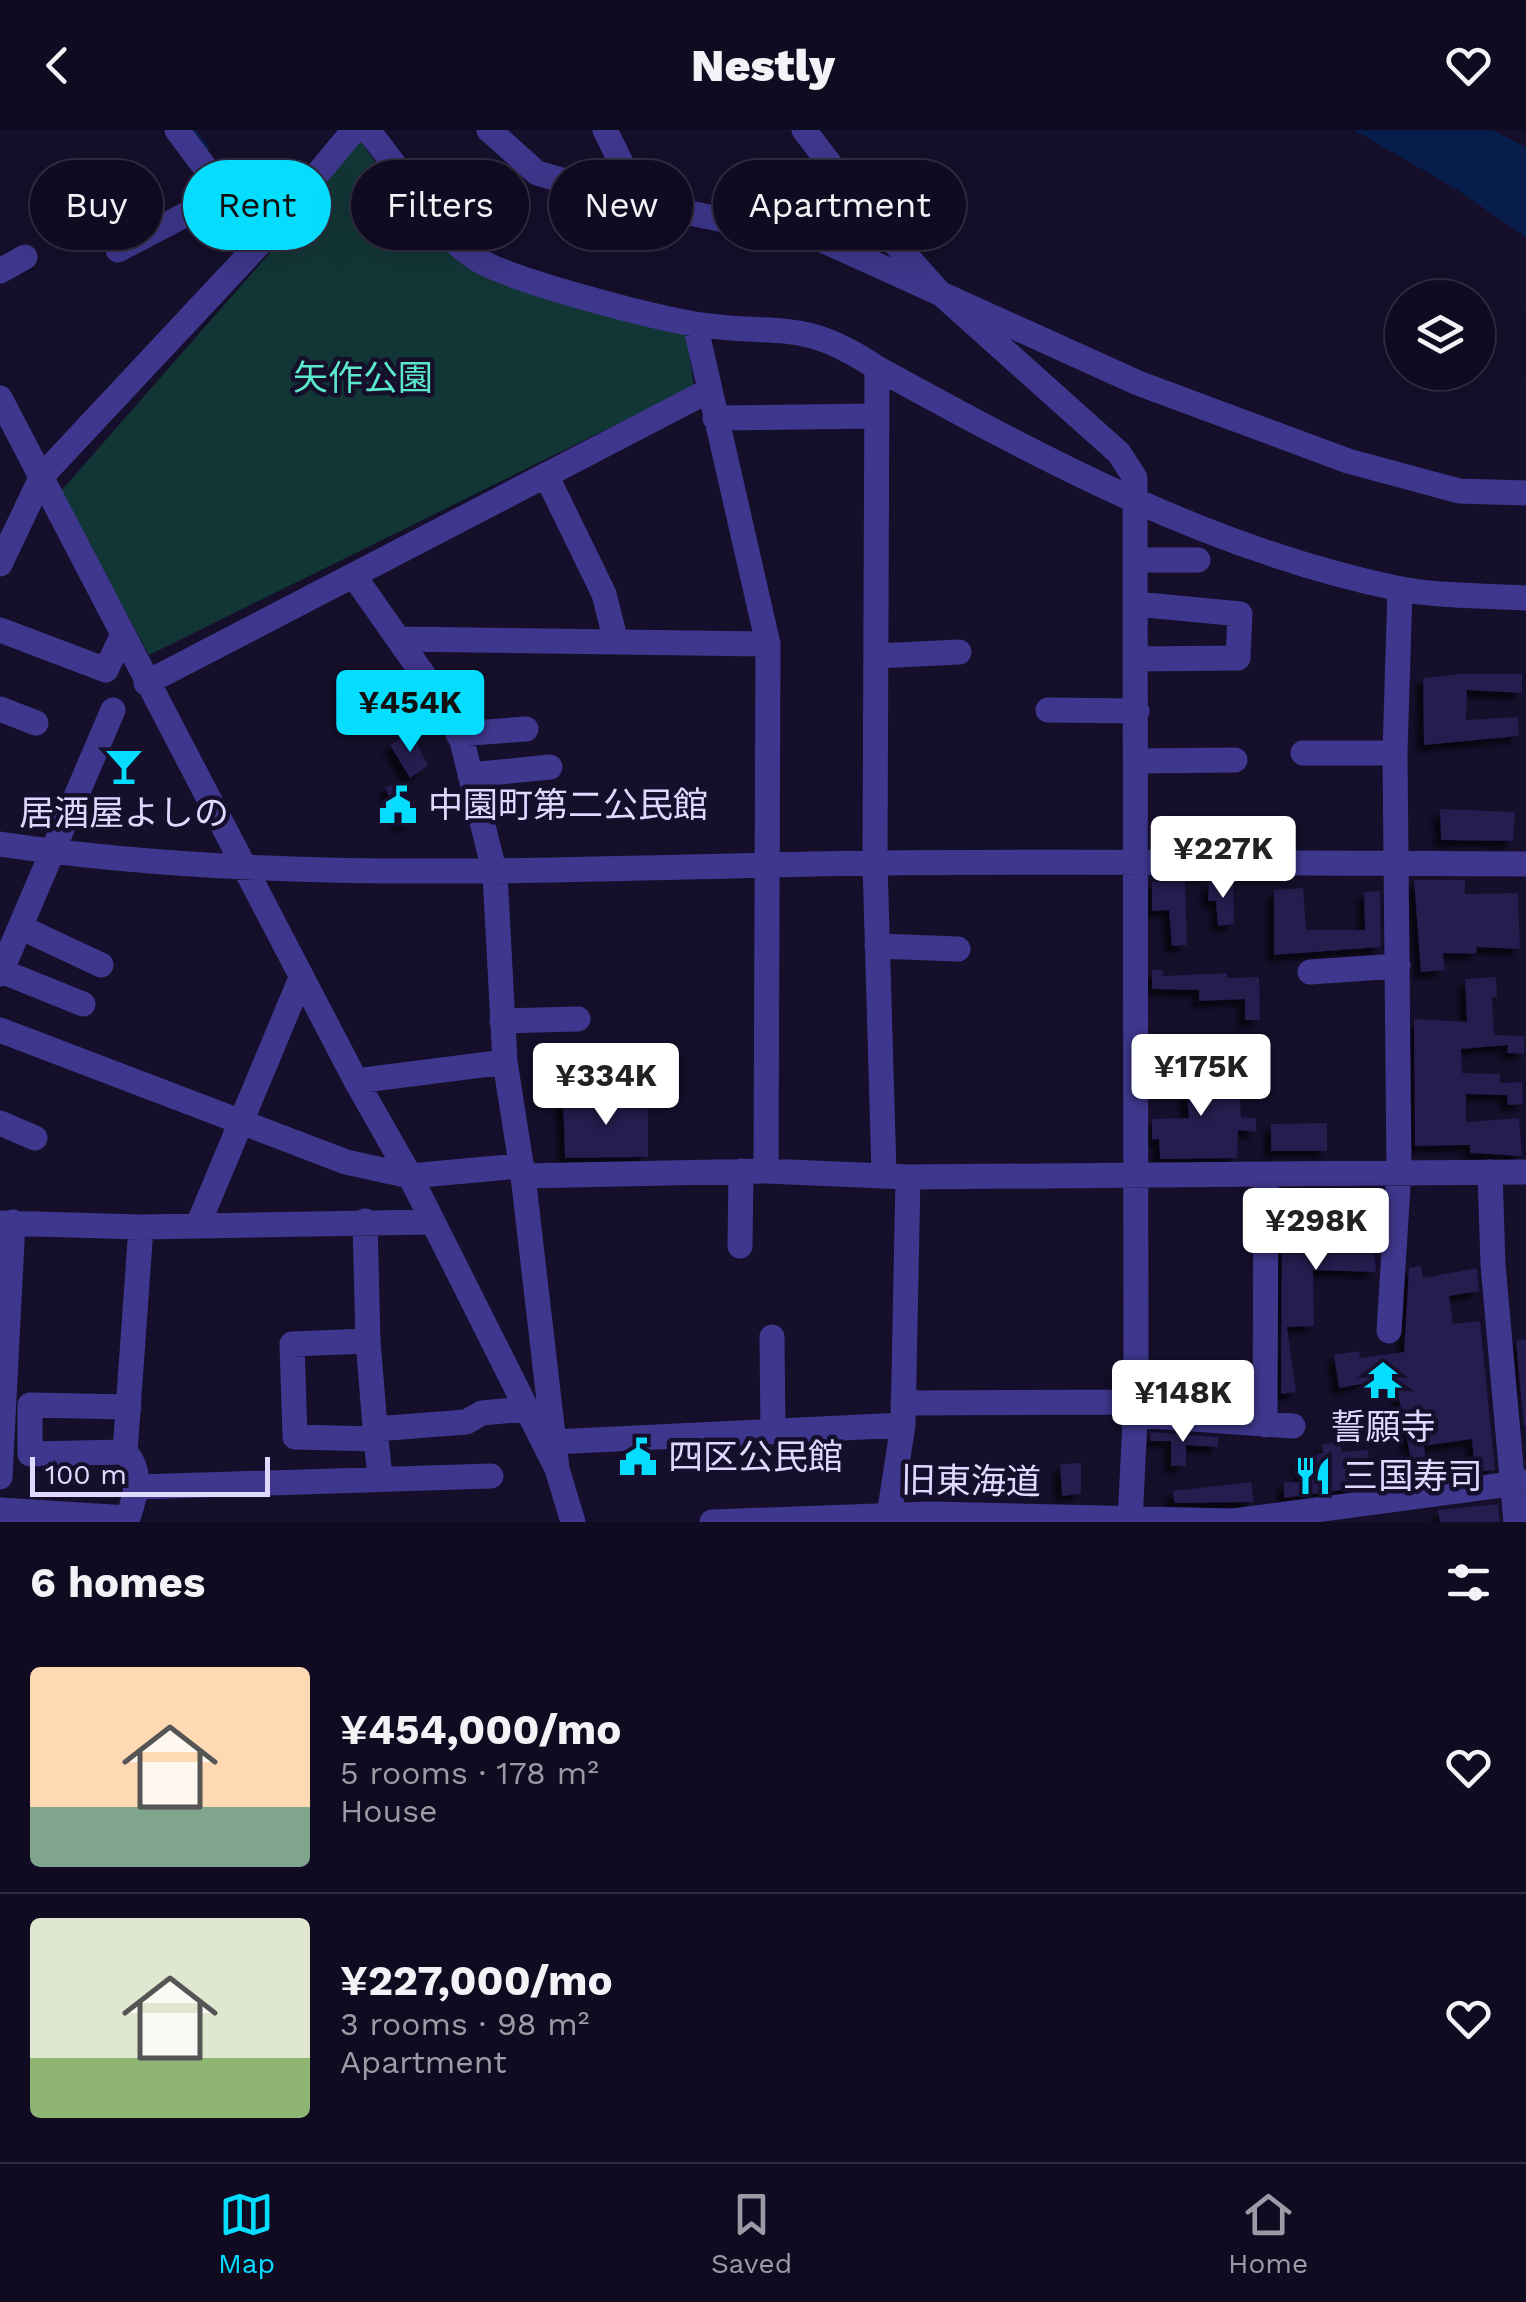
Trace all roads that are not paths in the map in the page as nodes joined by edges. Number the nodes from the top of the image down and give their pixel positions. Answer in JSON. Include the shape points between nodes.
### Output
{"nodes":[{"id":1,"x":177,"y":130,"type":"edge"},
{"id":2,"x":354,"y":130,"type":"edge"},
{"id":3,"x":367,"y":130,"type":"edge"},
{"id":4,"x":489,"y":130,"type":"edge"},
{"id":5,"x":605,"y":130,"type":"edge"},
{"id":6,"x":804,"y":130,"type":"edge"},
{"id":7,"x":200,"y":160,"type":"edge"},
{"id":8,"x":329,"y":160,"type":"edge"},
{"id":9,"x":620,"y":160,"type":"edge"},
{"id":10,"x":549,"y":176,"type":"edge"},
{"id":11,"x":693,"y":214,"type":"edge"},
{"id":12,"x":254,"y":250,"type":"edge"},
{"id":13,"x":24,"y":258,"type":"dead end"},
{"id":14,"x":0,"y":272,"type":"edge"},
{"id":15,"x":939,"y":292,"type":"junction"},
{"id":16,"x":696,"y":324,"type":"junction"},
{"id":17,"x":876,"y":368,"type":"junction"},
{"id":18,"x":708,"y":391,"type":"junction"},
{"id":19,"x":0,"y":398,"type":"edge"},
{"id":20,"x":876,"y":416,"type":"junction"},
{"id":21,"x":715,"y":418,"type":"junction"},
{"id":22,"x":546,"y":475,"type":"junction"},
{"id":23,"x":42,"y":476,"type":"junction"},
{"id":24,"x":1526,"y":493,"type":"edge"},
{"id":25,"x":1134,"y":503,"type":"junction"},
{"id":26,"x":8,"y":526,"type":"edge"},
{"id":27,"x":1135,"y":560,"type":"junction"},
{"id":28,"x":1198,"y":560,"type":"dead end"},
{"id":29,"x":0,"y":564,"type":"edge"},
{"id":30,"x":354,"y":576,"type":"junction"},
{"id":31,"x":1400,"y":589,"type":"junction"},
{"id":32,"x":1526,"y":598,"type":"edge"},
{"id":33,"x":1136,"y":604,"type":"junction"},
{"id":34,"x":0,"y":630,"type":"edge"},
{"id":35,"x":122,"y":636,"type":"junction"},
{"id":36,"x":399,"y":639,"type":"junction"},
{"id":37,"x":616,"y":642,"type":"junction"},
{"id":38,"x":768,"y":644,"type":"junction"},
{"id":39,"x":959,"y":652,"type":"dead end"},
{"id":40,"x":876,"y":656,"type":"junction"},
{"id":41,"x":1136,"y":659,"type":"junction"},
{"id":42,"x":146,"y":683,"type":"junction"},
{"id":43,"x":0,"y":708,"type":"edge"},
{"id":44,"x":113,"y":710,"type":"dead end"},
{"id":45,"x":1048,"y":710,"type":"dead end"},
{"id":46,"x":1137,"y":711,"type":"junction"},
{"id":47,"x":36,"y":723,"type":"dead end"},
{"id":48,"x":526,"y":729,"type":"dead end"},
{"id":49,"x":458,"y":734,"type":"junction"},
{"id":50,"x":1303,"y":753,"type":"dead end"},
{"id":51,"x":1395,"y":753,"type":"junction"},
{"id":52,"x":1236,"y":760,"type":"dead end"},
{"id":53,"x":1136,"y":761,"type":"junction"},
{"id":54,"x":550,"y":767,"type":"dead end"},
{"id":55,"x":470,"y":775,"type":"junction"},
{"id":56,"x":0,"y":844,"type":"edge"},
{"id":57,"x":52,"y":852,"type":"junction"},
{"id":58,"x":875,"y":863,"type":"junction"},
{"id":59,"x":1399,"y":863,"type":"junction"},
{"id":60,"x":1526,"y":864,"type":"edge"},
{"id":61,"x":1137,"y":865,"type":"junction"},
{"id":62,"x":767,"y":866,"type":"junction"},
{"id":63,"x":243,"y":868,"type":"junction"},
{"id":64,"x":495,"y":874,"type":"junction"},
{"id":65,"x":20,"y":927,"type":"junction"},
{"id":66,"x":877,"y":946,"type":"junction"},
{"id":67,"x":958,"y":948,"type":"dead end"},
{"id":68,"x":101,"y":965,"type":"dead end"},
{"id":69,"x":1398,"y":966,"type":"junction"},
{"id":70,"x":1,"y":972,"type":"edge"},
{"id":71,"x":1310,"y":972,"type":"dead end"},
{"id":72,"x":301,"y":978,"type":"junction"},
{"id":73,"x":83,"y":1004,"type":"dead end"},
{"id":74,"x":578,"y":1019,"type":"dead end"},
{"id":75,"x":502,"y":1021,"type":"junction"},
{"id":76,"x":0,"y":1030,"type":"edge"},
{"id":77,"x":504,"y":1062,"type":"junction"},
{"id":78,"x":356,"y":1081,"type":"junction"},
{"id":79,"x":240,"y":1122,"type":"junction"},
{"id":80,"x":0,"y":1123,"type":"edge"},
{"id":81,"x":36,"y":1138,"type":"dead end"},
{"id":82,"x":1400,"y":1170,"type":"junction"},
{"id":83,"x":521,"y":1171,"type":"junction"},
{"id":84,"x":753,"y":1171,"type":"junction"},
{"id":85,"x":1490,"y":1172,"type":"junction"},
{"id":86,"x":1526,"y":1172,"type":"edge"},
{"id":87,"x":1136,"y":1174,"type":"junction"},
{"id":88,"x":896,"y":1175,"type":"junction"},
{"id":89,"x":410,"y":1176,"type":"junction"},
{"id":90,"x":1266,"y":1176,"type":"junction"},
{"id":91,"x":365,"y":1221,"type":"junction"},
{"id":92,"x":7,"y":1222,"type":"edge"},
{"id":93,"x":429,"y":1222,"type":"junction"},
{"id":94,"x":198,"y":1225,"type":"junction"},
{"id":95,"x":141,"y":1227,"type":"junction"},
{"id":96,"x":740,"y":1246,"type":"dead end"},
{"id":97,"x":1389,"y":1331,"type":"dead end"},
{"id":98,"x":772,"y":1337,"type":"dead end"},
{"id":99,"x":368,"y":1341,"type":"junction"},
{"id":100,"x":129,"y":1407,"type":"junction"},
{"id":101,"x":526,"y":1408,"type":"junction"},
{"id":102,"x":1136,"y":1408,"type":"junction"},
{"id":103,"x":903,"y":1414,"type":"junction"},
{"id":104,"x":1265,"y":1425,"type":"junction"},
{"id":105,"x":1293,"y":1426,"type":"dead end"},
{"id":106,"x":773,"y":1432,"type":"junction"},
{"id":107,"x":376,"y":1434,"type":"junction"},
{"id":108,"x":554,"y":1442,"type":"junction"},
{"id":109,"x":126,"y":1452,"type":"junction"},
{"id":110,"x":556,"y":1469,"type":"junction"},
{"id":111,"x":491,"y":1476,"type":"dead end"},
{"id":112,"x":0,"y":1477,"type":"edge"},
{"id":113,"x":380,"y":1477,"type":"junction"},
{"id":114,"x":1520,"y":1482,"type":"edge"},
{"id":115,"x":138,"y":1487,"type":"junction"},
{"id":116,"x":0,"y":1510,"type":"edge"},
{"id":117,"x":1384,"y":1511,"type":"edge"},
{"id":118,"x":889,"y":1519,"type":"edge"},
{"id":119,"x":1004,"y":1519,"type":"edge"},
{"id":120,"x":128,"y":1520,"type":"edge"},
{"id":121,"x":1130,"y":1520,"type":"junction"},
{"id":122,"x":1233,"y":1521,"type":"edge"},
{"id":123,"x":573,"y":1522,"type":"edge"},
{"id":124,"x":712,"y":1522,"type":"edge"},
{"id":125,"x":1516,"y":1522,"type":"edge"}],
"edges":[{"from":1,"to":7,"type":"street"},
{"from":2,"to":8,"type":"street"},
{"from":3,"to":16,"type":"street","via":[[419,203],[476,259],[536,282]]},
{"from":4,"to":10,"type":"street"},
{"from":5,"to":9,"type":"street"},
{"from":6,"to":15,"type":"street"},
{"from":11,"to":15,"type":"street","via":[[822,240]]},
{"from":12,"to":23,"type":"street"},
{"from":13,"to":14,"type":"street"},
{"from":15,"to":24,"type":"street","via":[[1138,383],[1348,462],[1459,491]]},
{"from":15,"to":25,"type":"street","via":[[1119,453],[1135,478]]},
{"from":16,"to":17,"type":"street","via":[[821,335]]},
{"from":16,"to":18,"type":"street"},
{"from":17,"to":20,"type":"street"},
{"from":17,"to":25,"type":"street"},
{"from":18,"to":21,"type":"street"},
{"from":18,"to":22,"type":"street"},
{"from":19,"to":23,"type":"street"},
{"from":20,"to":21,"type":"street"},
{"from":20,"to":40,"type":"street"},
{"from":21,"to":38,"type":"street"},
{"from":22,"to":30,"type":"street"},
{"from":22,"to":37,"type":"street","via":[[604,594]]},
{"from":23,"to":26,"type":"street"},
{"from":23,"to":35,"type":"street"},
{"from":25,"to":27,"type":"street"},
{"from":25,"to":31,"type":"street","via":[[1291,562]]},
{"from":26,"to":29,"type":"street"},
{"from":27,"to":28,"type":"street"},
{"from":27,"to":33,"type":"street"},
{"from":30,"to":36,"type":"street"},
{"from":30,"to":42,"type":"street"},
{"from":31,"to":32,"type":"street"},
{"from":31,"to":51,"type":"street"},
{"from":33,"to":41,"type":"street"},
{"from":33,"to":41,"type":"street","via":[[1240,614],[1238,658]]},
{"from":34,"to":35,"type":"street","via":[[106,670]]},
{"from":35,"to":42,"type":"street"},
{"from":36,"to":37,"type":"street"},
{"from":36,"to":49,"type":"street"},
{"from":37,"to":38,"type":"street"},
{"from":38,"to":62,"type":"street"},
{"from":39,"to":40,"type":"street"},
{"from":40,"to":58,"type":"street"},
{"from":41,"to":46,"type":"street"},
{"from":42,"to":63,"type":"street"},
{"from":43,"to":47,"type":"street"},
{"from":44,"to":57,"type":"street"},
{"from":45,"to":46,"type":"street"},
{"from":46,"to":53,"type":"street"},
{"from":48,"to":49,"type":"street"},
{"from":49,"to":55,"type":"street"},
{"from":50,"to":51,"type":"street"},
{"from":51,"to":59,"type":"street"},
{"from":52,"to":53,"type":"street"},
{"from":53,"to":61,"type":"street"},
{"from":54,"to":55,"type":"street"},
{"from":55,"to":64,"type":"street"},
{"from":56,"to":57,"type":"street"},
{"from":57,"to":63,"type":"street"},
{"from":57,"to":65,"type":"street"},
{"from":58,"to":61,"type":"street"},
{"from":58,"to":62,"type":"street"},
{"from":58,"to":66,"type":"street"},
{"from":59,"to":60,"type":"street"},
{"from":59,"to":61,"type":"street"},
{"from":59,"to":69,"type":"street"},
{"from":61,"to":87,"type":"street"},
{"from":62,"to":64,"type":"street"},
{"from":62,"to":84,"type":"street"},
{"from":63,"to":64,"type":"street"},
{"from":63,"to":72,"type":"street"},
{"from":64,"to":75,"type":"street"},
{"from":65,"to":68,"type":"street"},
{"from":65,"to":70,"type":"street"},
{"from":66,"to":67,"type":"street"},
{"from":66,"to":88,"type":"street"},
{"from":69,"to":71,"type":"street"},
{"from":69,"to":82,"type":"street"},
{"from":70,"to":73,"type":"street"},
{"from":72,"to":78,"type":"street"},
{"from":72,"to":79,"type":"street"},
{"from":74,"to":75,"type":"street"},
{"from":75,"to":77,"type":"street"},
{"from":76,"to":79,"type":"street"},
{"from":77,"to":78,"type":"street"},
{"from":77,"to":83,"type":"street"},
{"from":78,"to":89,"type":"street"},
{"from":79,"to":89,"type":"street","via":[[346,1162]]},
{"from":79,"to":94,"type":"street"},
{"from":80,"to":81,"type":"street"},
{"from":82,"to":85,"type":"street"},
{"from":82,"to":90,"type":"street"},
{"from":82,"to":97,"type":"street"},
{"from":83,"to":84,"type":"street"},
{"from":83,"to":89,"type":"street"},
{"from":83,"to":108,"type":"street"},
{"from":84,"to":88,"type":"street"},
{"from":84,"to":96,"type":"street"},
{"from":85,"to":86,"type":"street"},
{"from":85,"to":114,"type":"street","via":[[1493,1266]]},
{"from":87,"to":88,"type":"street"},
{"from":87,"to":90,"type":"street"},
{"from":87,"to":102,"type":"street"},
{"from":88,"to":103,"type":"street"},
{"from":89,"to":93,"type":"street"},
{"from":90,"to":104,"type":"street"},
{"from":91,"to":93,"type":"street"},
{"from":91,"to":94,"type":"street"},
{"from":91,"to":99,"type":"street"},
{"from":92,"to":95,"type":"street"},
{"from":92,"to":112,"type":"street"},
{"from":93,"to":101,"type":"street"},
{"from":94,"to":95,"type":"street"},
{"from":95,"to":100,"type":"street"},
{"from":98,"to":106,"type":"street"},
{"from":99,"to":107,"type":"street"},
{"from":99,"to":107,"type":"street","via":[[292,1344],[295,1437]]},
{"from":100,"to":109,"type":"street"},
{"from":100,"to":109,"type":"street","via":[[30,1405],[30,1454]]},
{"from":101,"to":107,"type":"street"},
{"from":101,"to":110,"type":"street"},
{"from":102,"to":103,"type":"street"},
{"from":102,"to":104,"type":"street"},
{"from":102,"to":121,"type":"street"},
{"from":103,"to":106,"type":"street"},
{"from":103,"to":118,"type":"street"},
{"from":104,"to":105,"type":"street"},
{"from":106,"to":108,"type":"street"},
{"from":107,"to":113,"type":"street"},
{"from":108,"to":110,"type":"street"},
{"from":109,"to":115,"type":"street"},
{"from":110,"to":123,"type":"street"},
{"from":111,"to":113,"type":"street"},
{"from":113,"to":115,"type":"street"},
{"from":114,"to":117,"type":"street","name":"旧東海道"},
{"from":114,"to":125,"type":"street"},
{"from":115,"to":120,"type":"street"},
{"from":116,"to":120,"type":"street"},
{"from":117,"to":122,"type":"street","name":"旧東海道"},
{"from":118,"to":119,"type":"street","name":"旧東海道"},
{"from":118,"to":124,"type":"street","name":"旧東海道"},
{"from":119,"to":121,"type":"street","name":"旧東海道"},
{"from":121,"to":122,"type":"street","name":"旧東海道"}]}
